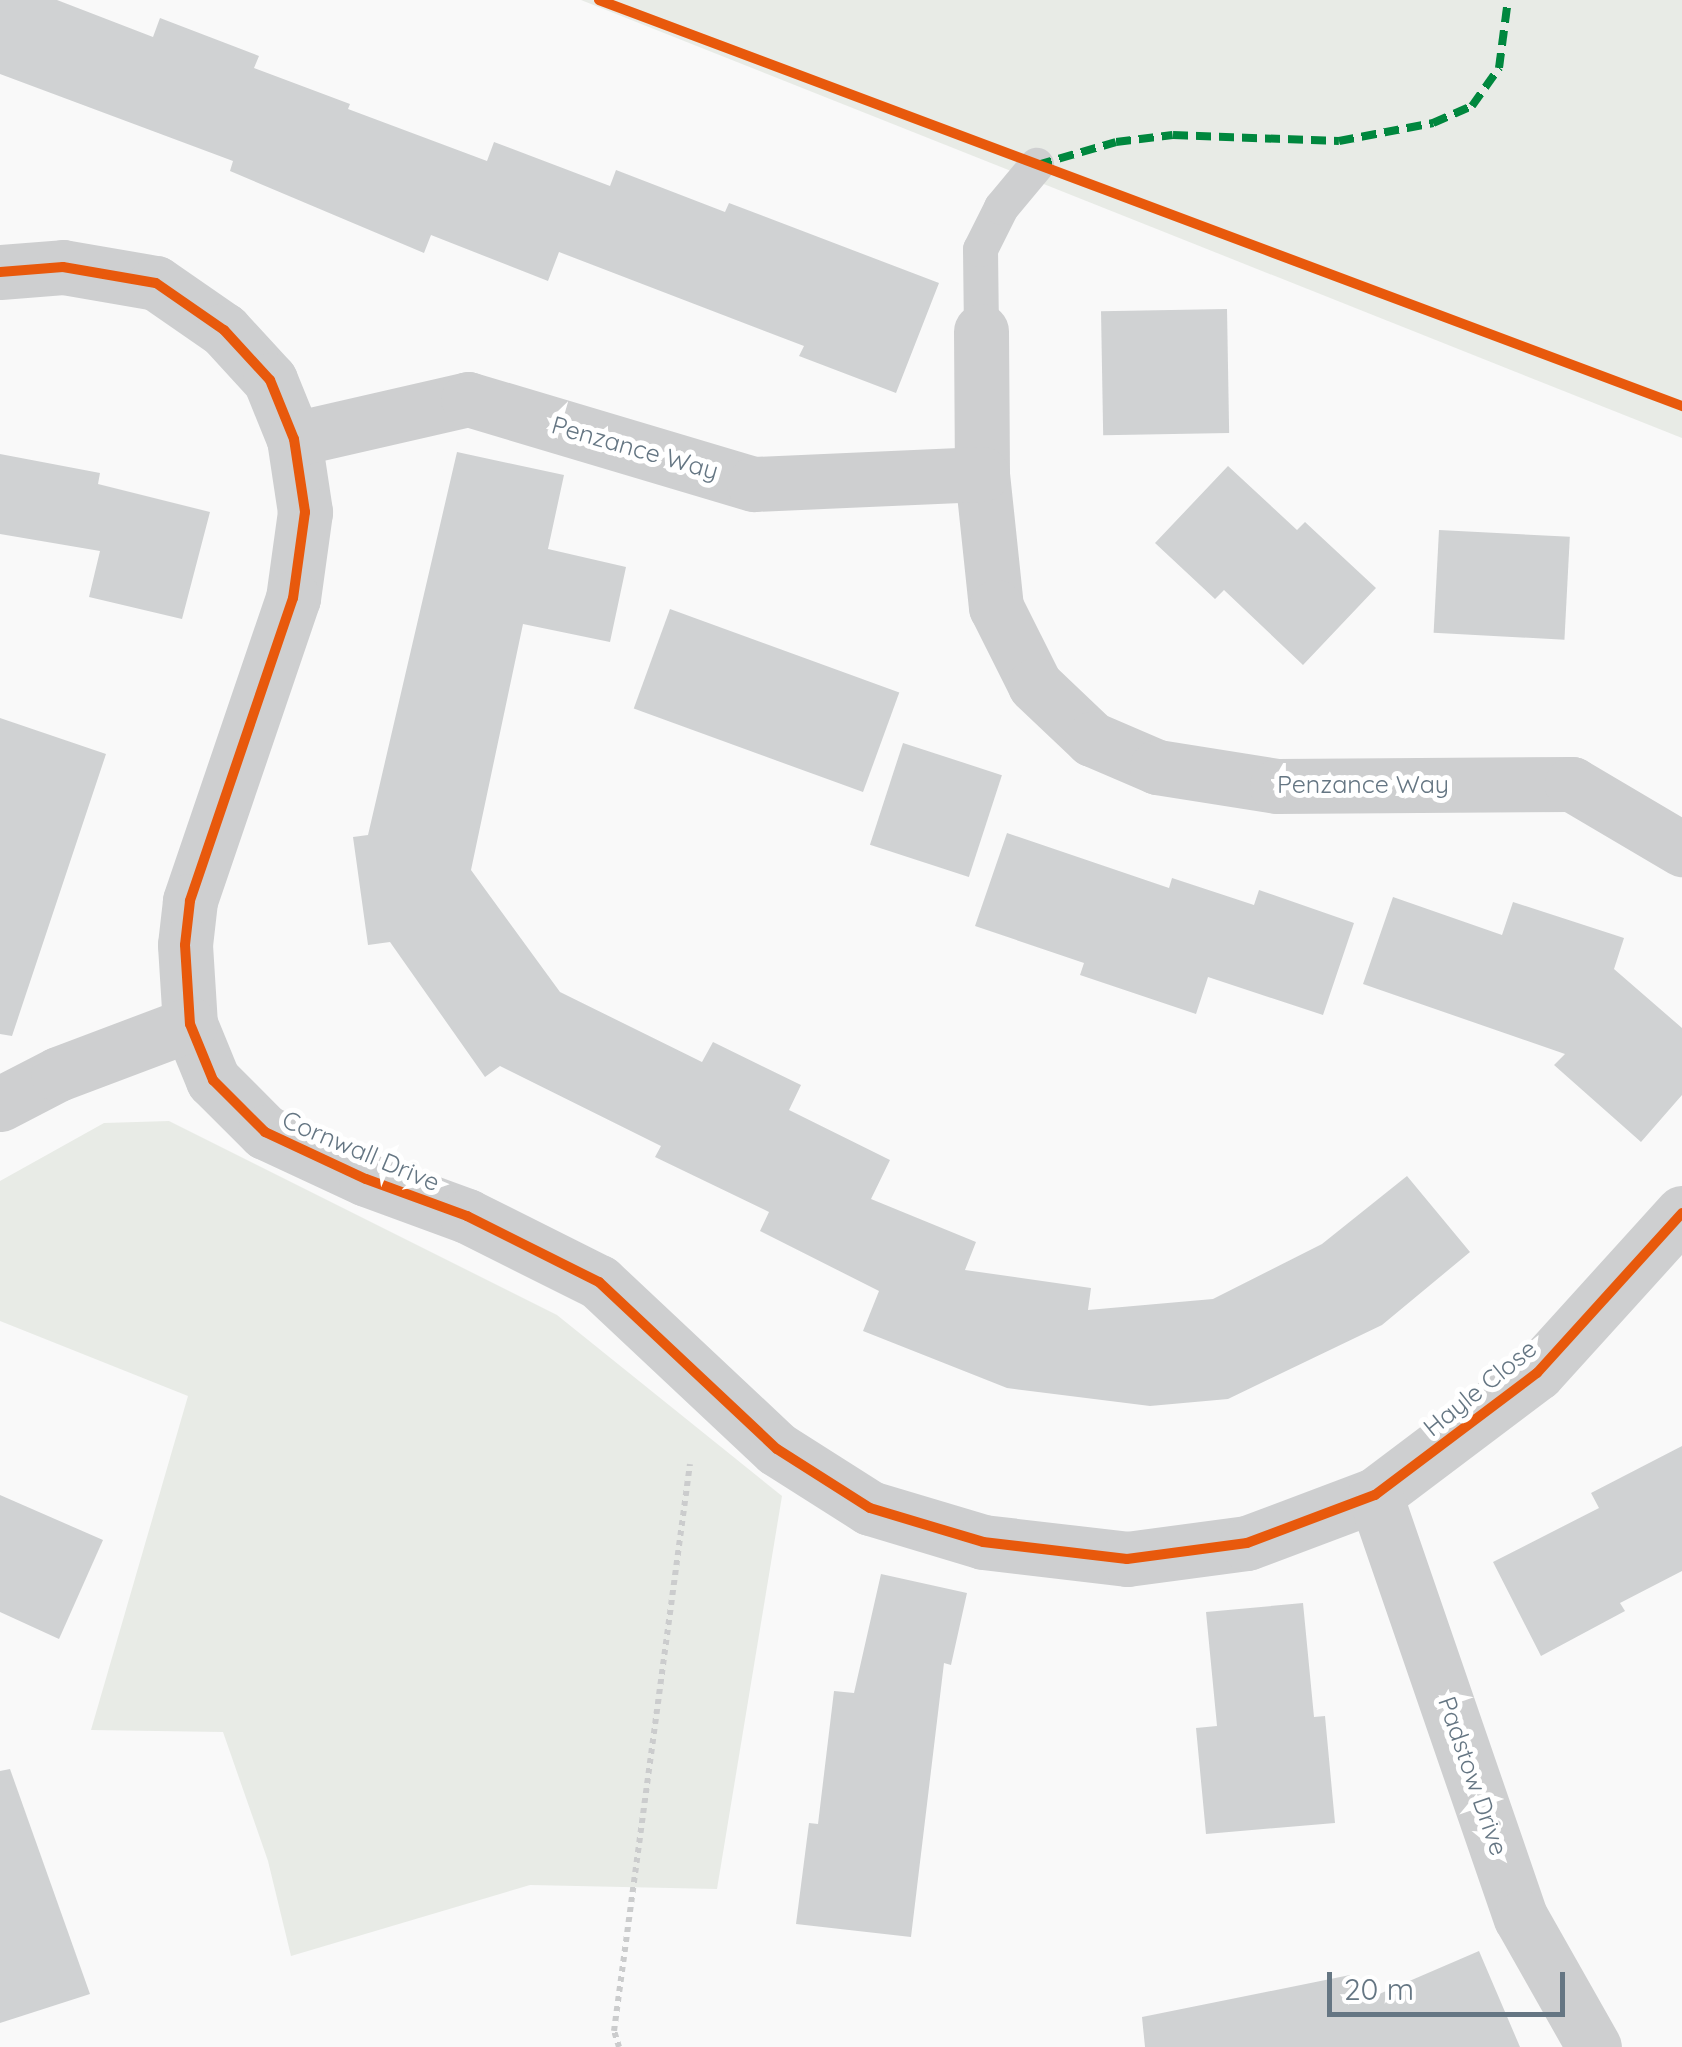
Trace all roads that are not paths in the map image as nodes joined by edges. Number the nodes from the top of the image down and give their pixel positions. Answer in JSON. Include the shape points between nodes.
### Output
{"nodes":[{"id":1,"x":1036,"y":166,"type":"dead end"},
{"id":2,"x":0,"y":272,"type":"edge"},
{"id":3,"x":981,"y":332,"type":"joint"},
{"id":4,"x":294,"y":439,"type":"junction"},
{"id":5,"x":982,"y":474,"type":"junction"},
{"id":6,"x":1682,"y":849,"type":"edge"},
{"id":7,"x":190,"y":1024,"type":"junction"},
{"id":8,"x":0,"y":1104,"type":"edge"},
{"id":9,"x":1682,"y":1212,"type":"edge"},
{"id":10,"x":1374,"y":1495,"type":"junction"},
{"id":11,"x":1594,"y":2047,"type":"edge"}],
"edges":[{"from":1,"to":3,"type":"lane","via":[[1001,207],[980,249]]},
{"from":2,"to":4,"type":"street","name":"Cornwall Drive","via":[[64,267],[156,282],[224,330],[270,380]]},
{"from":3,"to":5,"type":"street","name":"Penzance Way"},
{"from":4,"to":5,"type":"street","name":"Penzance Way","via":[[468,399],[754,484]]},
{"from":4,"to":7,"type":"street","name":"Cornwall Drive","via":[[305,512],[293,598],[190,902]]},
{"from":5,"to":6,"type":"street","name":"Penzance Way","via":[[996,607],[1036,684],[1092,739],[1157,767],[1277,786],[1572,784]]},
{"from":7,"to":8,"type":"street","via":[[58,1074]]},
{"from":7,"to":10,"type":"street","name":"Cornwall Drive","via":[[213,1080],[266,1132],[366,1180],[466,1216],[599,1282],[776,1449],[870,1508],[983,1542],[1127,1559],[1247,1543]]},
{"from":9,"to":10,"type":"street","name":"Hayle Close","via":[[1537,1373]]},
{"from":10,"to":11,"type":"street","name":"Padstow Drive","via":[[1521,1918]]}]}
